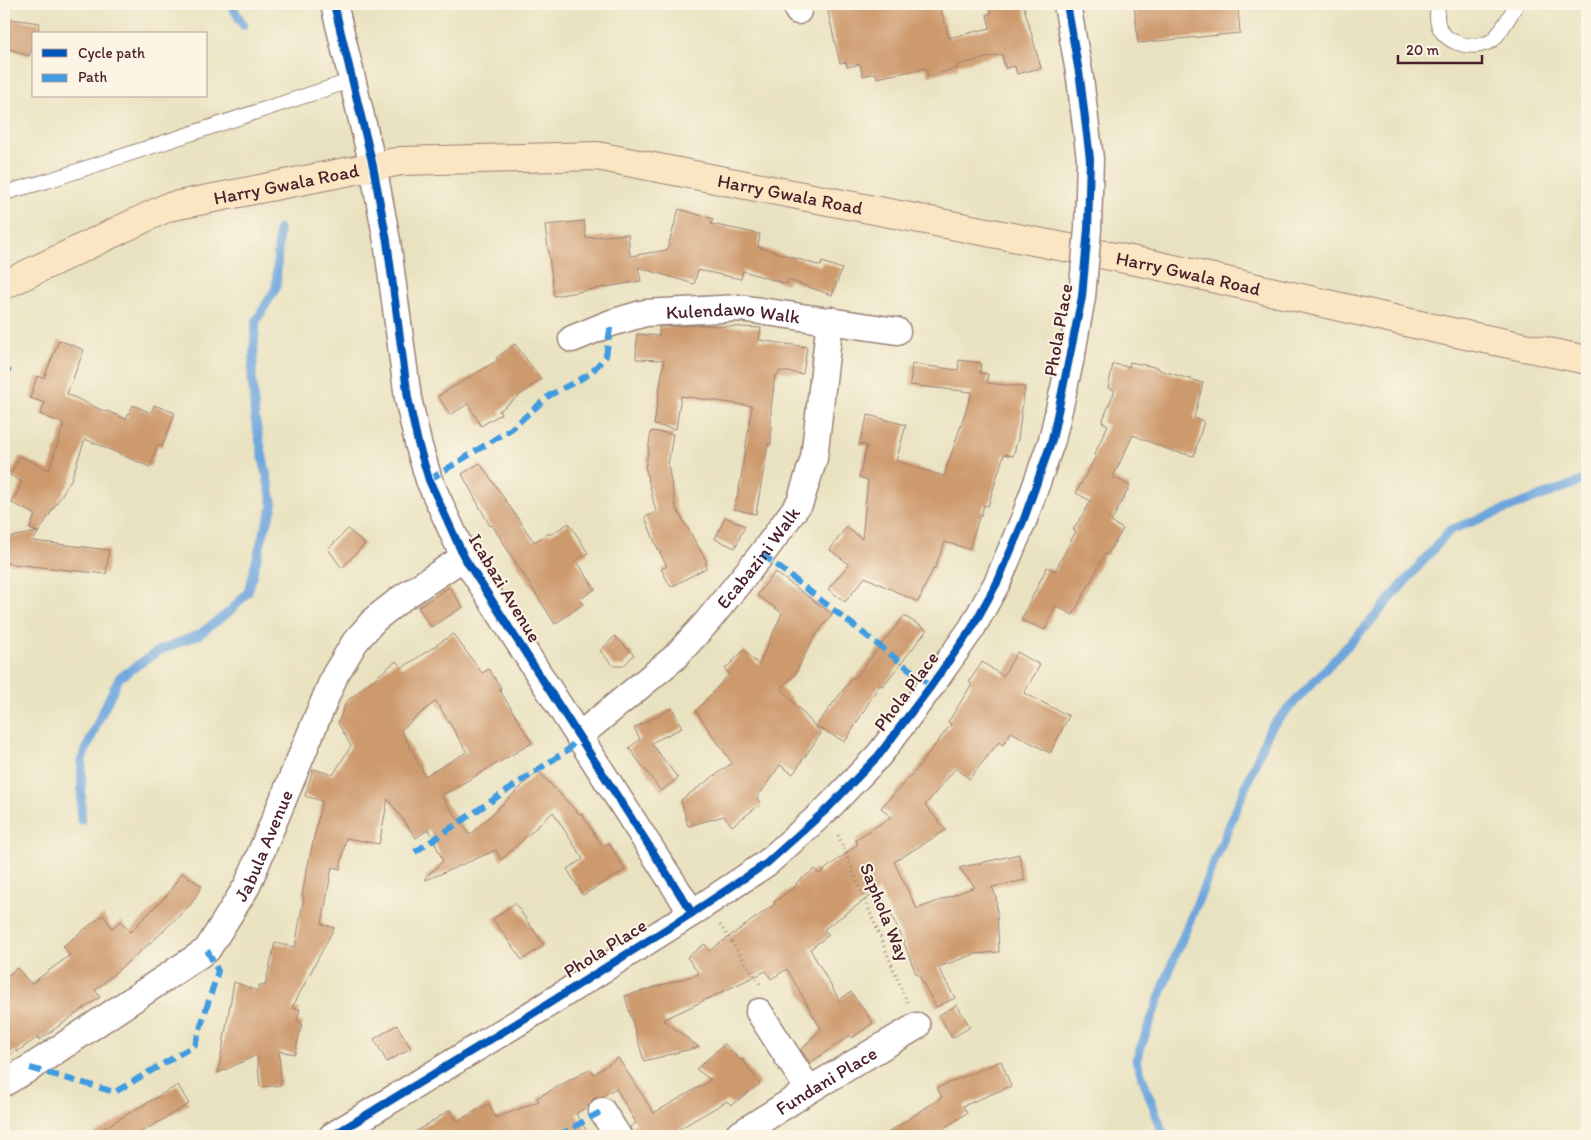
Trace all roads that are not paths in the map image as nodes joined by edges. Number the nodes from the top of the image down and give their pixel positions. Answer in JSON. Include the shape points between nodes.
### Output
{"nodes":[{"id":1,"x":334,"y":4,"type":"edge"},
{"id":2,"x":1067,"y":4,"type":"edge"},
{"id":3,"x":1439,"y":4,"type":"edge"},
{"id":4,"x":1517,"y":4,"type":"edge"},
{"id":5,"x":353,"y":80,"type":"junction"},
{"id":6,"x":373,"y":166,"type":"junction"},
{"id":7,"x":4,"y":193,"type":"edge"},
{"id":8,"x":4,"y":285,"type":"edge"},
{"id":9,"x":830,"y":320,"type":"junction"},
{"id":10,"x":898,"y":330,"type":"dead end"},
{"id":11,"x":572,"y":338,"type":"dead end"},
{"id":12,"x":1587,"y":360,"type":"edge"},
{"id":13,"x":464,"y":557,"type":"junction"},
{"id":14,"x":578,"y":736,"type":"junction"},
{"id":15,"x":699,"y":908,"type":"junction"},
{"id":16,"x":759,"y":1012,"type":"road end"},
{"id":17,"x":917,"y":1026,"type":"road end"},
{"id":18,"x":4,"y":1083,"type":"edge"},
{"id":19,"x":809,"y":1090,"type":"junction"},
{"id":20,"x":602,"y":1111,"type":"dead end"},
{"id":21,"x":332,"y":1136,"type":"edge"},
{"id":22,"x":618,"y":1136,"type":"edge"},
{"id":23,"x":737,"y":1136,"type":"edge"}],
"edges":[{"from":1,"to":5,"type":"street"},
{"from":2,"to":15,"type":"street","name":"Phola Place","bridge":true,"via":[[1090,159],[1088,229],[1082,297],[1072,354],[1052,440],[1024,519],[998,581],[972,628],[878,755],[828,808],[767,863]]},
{"from":3,"to":4,"type":"lane","via":[[1436,17],[1442,32],[1450,40],[1466,46],[1482,46],[1495,38]]},
{"from":5,"to":6,"type":"street","name":"Icabazi Avenue"},
{"from":5,"to":7,"type":"lane"},
{"from":6,"to":8,"type":"main road","name":"Harry Gwala Road","via":[[168,207]]},
{"from":6,"to":12,"type":"main road","name":"Harry Gwala Road","via":[[402,161],[597,156],[1151,264]]},
{"from":6,"to":13,"type":"street","name":"Icabazi Avenue","via":[[418,443],[429,480]]},
{"from":9,"to":10,"type":"street","name":"Kulendawo Walk"},
{"from":9,"to":11,"type":"street","name":"Kulendawo Walk","via":[[740,308],[645,313],[611,322]]},
{"from":9,"to":14,"type":"street","name":"Ecabazini Walk","via":[[814,458],[800,502],[762,554],[674,658]]},
{"from":13,"to":14,"type":"street","name":"Icabazi Avenue"},
{"from":13,"to":18,"type":"street","name":"Jabula Avenue","via":[[402,598],[355,642],[335,674],[247,886],[207,950]]},
{"from":14,"to":15,"type":"street","name":"Icabazi Avenue"},
{"from":15,"to":21,"type":"street","name":"Phola Place"},
{"from":16,"to":19,"type":"street"},
{"from":17,"to":19,"type":"street","name":"Fundani Place"},
{"from":19,"to":23,"type":"street","name":"Fundani Place"},
{"from":20,"to":22,"type":"street"}]}
